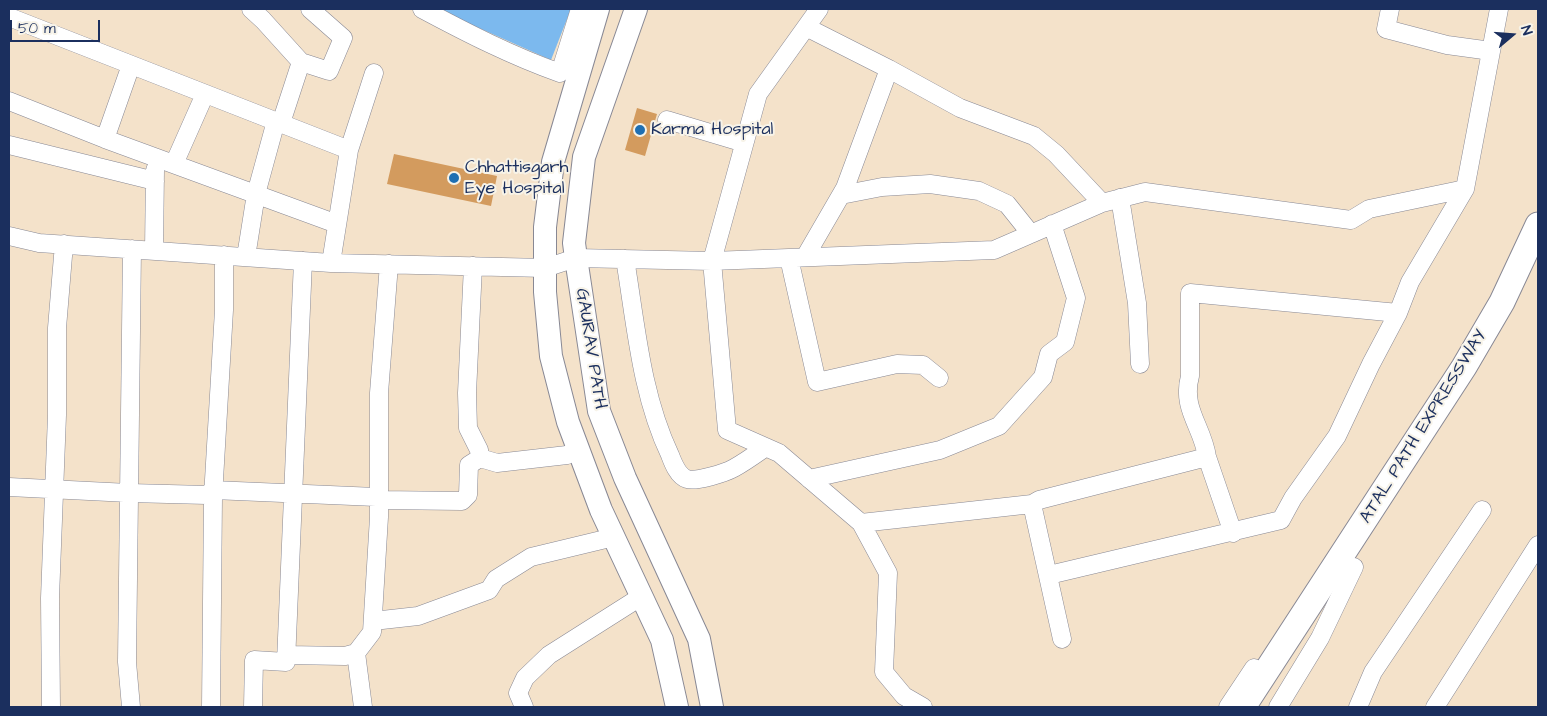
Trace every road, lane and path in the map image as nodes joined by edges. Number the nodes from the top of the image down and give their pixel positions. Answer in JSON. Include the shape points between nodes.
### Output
{"nodes":[{"id":1,"x":251,"y":9,"type":"edge"},
{"id":2,"x":310,"y":9,"type":"edge"},
{"id":3,"x":422,"y":9,"type":"edge"},
{"id":4,"x":580,"y":9,"type":"edge"},
{"id":5,"x":598,"y":9,"type":"edge"},
{"id":6,"x":636,"y":9,"type":"edge"},
{"id":7,"x":819,"y":9,"type":"edge"},
{"id":8,"x":1390,"y":9,"type":"edge"},
{"id":9,"x":1499,"y":9,"type":"edge"},
{"id":10,"x":9,"y":18,"type":"edge"},
{"id":11,"x":806,"y":27,"type":"junction"},
{"id":12,"x":1491,"y":51,"type":"junction"},
{"id":13,"x":301,"y":62,"type":"junction"},
{"id":14,"x":131,"y":65,"type":"junction"},
{"id":15,"x":889,"y":69,"type":"junction"},
{"id":16,"x":374,"y":73,"type":"dead end"},
{"id":17,"x":205,"y":94,"type":"junction"},
{"id":18,"x":9,"y":100,"type":"edge"},
{"id":19,"x":667,"y":120,"type":"dead end"},
{"id":20,"x":278,"y":122,"type":"junction"},
{"id":21,"x":105,"y":138,"type":"junction"},
{"id":22,"x":744,"y":143,"type":"junction"},
{"id":23,"x":9,"y":145,"type":"edge"},
{"id":24,"x":349,"y":150,"type":"junction"},
{"id":25,"x":155,"y":157,"type":"junction"},
{"id":26,"x":174,"y":164,"type":"junction"},
{"id":27,"x":154,"y":181,"type":"junction"},
{"id":28,"x":1465,"y":189,"type":"junction"},
{"id":29,"x":256,"y":194,"type":"junction"},
{"id":30,"x":841,"y":196,"type":"junction"},
{"id":31,"x":1120,"y":198,"type":"junction"},
{"id":32,"x":1102,"y":202,"type":"junction"},
{"id":33,"x":337,"y":224,"type":"junction"},
{"id":34,"x":1052,"y":224,"type":"junction"},
{"id":35,"x":1538,"y":224,"type":"edge"},
{"id":36,"x":1030,"y":234,"type":"junction"},
{"id":37,"x":9,"y":236,"type":"edge"},
{"id":38,"x":64,"y":244,"type":"junction"},
{"id":39,"x":132,"y":249,"type":"junction"},
{"id":40,"x":154,"y":251,"type":"junction"},
{"id":41,"x":224,"y":256,"type":"junction"},
{"id":42,"x":246,"y":257,"type":"junction"},
{"id":43,"x":797,"y":257,"type":"junction"},
{"id":44,"x":576,"y":258,"type":"junction"},
{"id":45,"x":625,"y":259,"type":"junction"},
{"id":46,"x":304,"y":261,"type":"junction"},
{"id":47,"x":712,"y":261,"type":"junction"},
{"id":48,"x":331,"y":263,"type":"junction"},
{"id":49,"x":389,"y":264,"type":"junction"},
{"id":50,"x":1538,"y":265,"type":"edge"},
{"id":51,"x":473,"y":266,"type":"junction"},
{"id":52,"x":545,"y":268,"type":"junction"},
{"id":53,"x":1398,"y":313,"type":"junction"},
{"id":54,"x":1140,"y":364,"type":"dead end"},
{"id":55,"x":939,"y":378,"type":"dead end"},
{"id":56,"x":766,"y":447,"type":"junction"},
{"id":57,"x":578,"y":449,"type":"junction"},
{"id":58,"x":1207,"y":457,"type":"junction"},
{"id":59,"x":480,"y":458,"type":"junction"},
{"id":60,"x":810,"y":479,"type":"junction"},
{"id":61,"x":9,"y":487,"type":"edge"},
{"id":62,"x":53,"y":490,"type":"junction"},
{"id":63,"x":213,"y":490,"type":"junction"},
{"id":64,"x":129,"y":493,"type":"junction"},
{"id":65,"x":294,"y":494,"type":"junction"},
{"id":66,"x":379,"y":500,"type":"junction"},
{"id":67,"x":1032,"y":504,"type":"junction"},
{"id":68,"x":1482,"y":510,"type":"dead end"},
{"id":69,"x":861,"y":523,"type":"junction"},
{"id":70,"x":1233,"y":533,"type":"junction"},
{"id":71,"x":614,"y":537,"type":"junction"},
{"id":72,"x":1538,"y":545,"type":"edge"},
{"id":73,"x":1348,"y":563,"type":"junction"},
{"id":74,"x":1048,"y":575,"type":"junction"},
{"id":75,"x":642,"y":596,"type":"junction"},
{"id":76,"x":373,"y":620,"type":"junction"},
{"id":77,"x":1306,"y":628,"type":"junction"},
{"id":78,"x":1062,"y":639,"type":"dead end"},
{"id":79,"x":356,"y":653,"type":"junction"},
{"id":80,"x":287,"y":655,"type":"junction"},
{"id":81,"x":51,"y":707,"type":"edge"},
{"id":82,"x":131,"y":707,"type":"edge"},
{"id":83,"x":211,"y":707,"type":"edge"},
{"id":84,"x":254,"y":707,"type":"edge"},
{"id":85,"x":363,"y":707,"type":"edge"},
{"id":86,"x":524,"y":707,"type":"edge"},
{"id":87,"x":676,"y":707,"type":"edge"},
{"id":88,"x":712,"y":707,"type":"edge"},
{"id":89,"x":923,"y":707,"type":"edge"},
{"id":90,"x":1228,"y":707,"type":"edge"},
{"id":91,"x":1243,"y":707,"type":"edge"},
{"id":92,"x":1262,"y":707,"type":"edge"},
{"id":93,"x":1278,"y":707,"type":"edge"},
{"id":94,"x":1358,"y":707,"type":"edge"},
{"id":95,"x":1435,"y":707,"type":"edge"}],
"edges":[{"from":1,"to":13,"type":"street"},
{"from":2,"to":13,"type":"street","via":[[343,38],[329,71]]},
{"from":3,"to":4,"type":"street","via":[[560,73]]},
{"from":5,"to":52,"type":"main road","via":[[553,162],[545,227]]},
{"from":6,"to":44,"type":"main road","name":"GAURAV PATH","via":[[584,157],[574,244]]},
{"from":7,"to":11,"type":"street"},
{"from":8,"to":12,"type":"street","via":[[1386,29],[1447,45]]},
{"from":9,"to":12,"type":"street"},
{"from":10,"to":14,"type":"street"},
{"from":11,"to":15,"type":"street"},
{"from":11,"to":22,"type":"street","via":[[758,94]]},
{"from":12,"to":28,"type":"street"},
{"from":13,"to":20,"type":"street"},
{"from":14,"to":17,"type":"street"},
{"from":14,"to":21,"type":"street"},
{"from":15,"to":30,"type":"street"},
{"from":15,"to":32,"type":"street","via":[[960,108],[1034,136]]},
{"from":16,"to":24,"type":"street"},
{"from":17,"to":20,"type":"street"},
{"from":17,"to":26,"type":"street"},
{"from":18,"to":21,"type":"street"},
{"from":19,"to":22,"type":"street"},
{"from":20,"to":24,"type":"street"},
{"from":20,"to":29,"type":"street"},
{"from":21,"to":25,"type":"street"},
{"from":22,"to":47,"type":"street"},
{"from":23,"to":27,"type":"street"},
{"from":24,"to":33,"type":"street"},
{"from":25,"to":26,"type":"street"},
{"from":25,"to":27,"type":"street"},
{"from":26,"to":29,"type":"street"},
{"from":27,"to":40,"type":"street"},
{"from":28,"to":31,"type":"street","via":[[1368,209],[1351,220],[1145,192]]},
{"from":28,"to":53,"type":"street","via":[[1410,282]]},
{"from":29,"to":33,"type":"street"},
{"from":29,"to":42,"type":"street"},
{"from":30,"to":36,"type":"street","via":[[882,187],[930,184],[979,191],[1007,204]]},
{"from":30,"to":43,"type":"street"},
{"from":31,"to":32,"type":"street"},
{"from":31,"to":54,"type":"street","via":[[1137,303]]},
{"from":32,"to":34,"type":"street"},
{"from":33,"to":48,"type":"street"},
{"from":34,"to":36,"type":"street"},
{"from":34,"to":60,"type":"street","via":[[1076,298],[1065,342],[1049,354],[1042,377],[999,426],[940,450]]},
{"from":35,"to":73,"type":"highway","name":"ATAL PATH EXPRESSWAY","via":[[1502,302]]},
{"from":36,"to":43,"type":"street","via":[[994,250]]},
{"from":37,"to":38,"type":"street","via":[[39,243]]},
{"from":38,"to":39,"type":"street"},
{"from":38,"to":62,"type":"street","via":[[57,328]]},
{"from":39,"to":40,"type":"street"},
{"from":39,"to":64,"type":"street"},
{"from":40,"to":41,"type":"street"},
{"from":41,"to":42,"type":"street"},
{"from":41,"to":63,"type":"street","via":[[224,310]]},
{"from":42,"to":46,"type":"street"},
{"from":43,"to":47,"type":"street"},
{"from":43,"to":55,"type":"street","via":[[817,382],[897,364],[923,365]]},
{"from":44,"to":45,"type":"street"},
{"from":44,"to":52,"type":"street"},
{"from":44,"to":88,"type":"main road","name":"GAURAV PATH","via":[[599,411],[625,478],[699,638]]},
{"from":45,"to":47,"type":"street"},
{"from":45,"to":56,"type":"street","via":[[648,397],[660,434],[682,477],[688,480],[704,478],[733,469]]},
{"from":46,"to":48,"type":"street"},
{"from":46,"to":65,"type":"street"},
{"from":47,"to":56,"type":"street","via":[[727,430]]},
{"from":48,"to":49,"type":"street"},
{"from":49,"to":51,"type":"street"},
{"from":49,"to":66,"type":"street","via":[[379,393]]},
{"from":50,"to":73,"type":"highway","name":"ATAL PATH EXPRESSWAY","via":[[1478,375]]},
{"from":51,"to":52,"type":"street"},
{"from":51,"to":59,"type":"street","via":[[468,428]]},
{"from":52,"to":57,"type":"main road","via":[[551,356]]},
{"from":53,"to":58,"type":"street","via":[[1190,293],[1190,376],[1187,386],[1190,409],[1206,445]]},
{"from":53,"to":70,"type":"street","via":[[1337,436],[1281,520]]},
{"from":56,"to":60,"type":"street","via":[[779,453]]},
{"from":57,"to":59,"type":"street","via":[[567,455],[497,463]]},
{"from":57,"to":71,"type":"main road"},
{"from":58,"to":67,"type":"street"},
{"from":58,"to":70,"type":"street"},
{"from":59,"to":66,"type":"street","via":[[469,465],[468,495],[462,501]]},
{"from":60,"to":69,"type":"street"},
{"from":61,"to":62,"type":"street"},
{"from":62,"to":64,"type":"street"},
{"from":62,"to":81,"type":"street"},
{"from":63,"to":64,"type":"street","via":[[207,494]]},
{"from":63,"to":65,"type":"street"},
{"from":63,"to":83,"type":"street"},
{"from":64,"to":82,"type":"street","via":[[127,662]]},
{"from":65,"to":66,"type":"street"},
{"from":65,"to":80,"type":"street"},
{"from":66,"to":76,"type":"street"},
{"from":67,"to":69,"type":"street"},
{"from":67,"to":74,"type":"street"},
{"from":68,"to":94,"type":"street","via":[[1373,672]]},
{"from":69,"to":89,"type":"street","via":[[888,573],[884,672],[904,696]]},
{"from":70,"to":74,"type":"street"},
{"from":71,"to":75,"type":"main road"},
{"from":71,"to":76,"type":"street","via":[[531,557],[496,579],[489,590],[418,616]]},
{"from":72,"to":95,"type":"street"},
{"from":73,"to":77,"type":"highway","name":"ATAL PATH EXPRESSWAY"},
{"from":73,"to":90,"type":"street","via":[[1286,622]]},
{"from":73,"to":93,"type":"street","via":[[1320,638]]},
{"from":74,"to":78,"type":"street"},
{"from":75,"to":86,"type":"street","via":[[549,655],[525,678],[518,693]]},
{"from":75,"to":87,"type":"main road","via":[[662,640]]},
{"from":76,"to":79,"type":"street","via":[[372,632]]},
{"from":77,"to":91,"type":"highway"},
{"from":77,"to":92,"type":"highway"},
{"from":79,"to":80,"type":"street","via":[[345,656]]},
{"from":79,"to":85,"type":"street"},
{"from":80,"to":84,"type":"street","via":[[286,662],[254,660]]}]}
